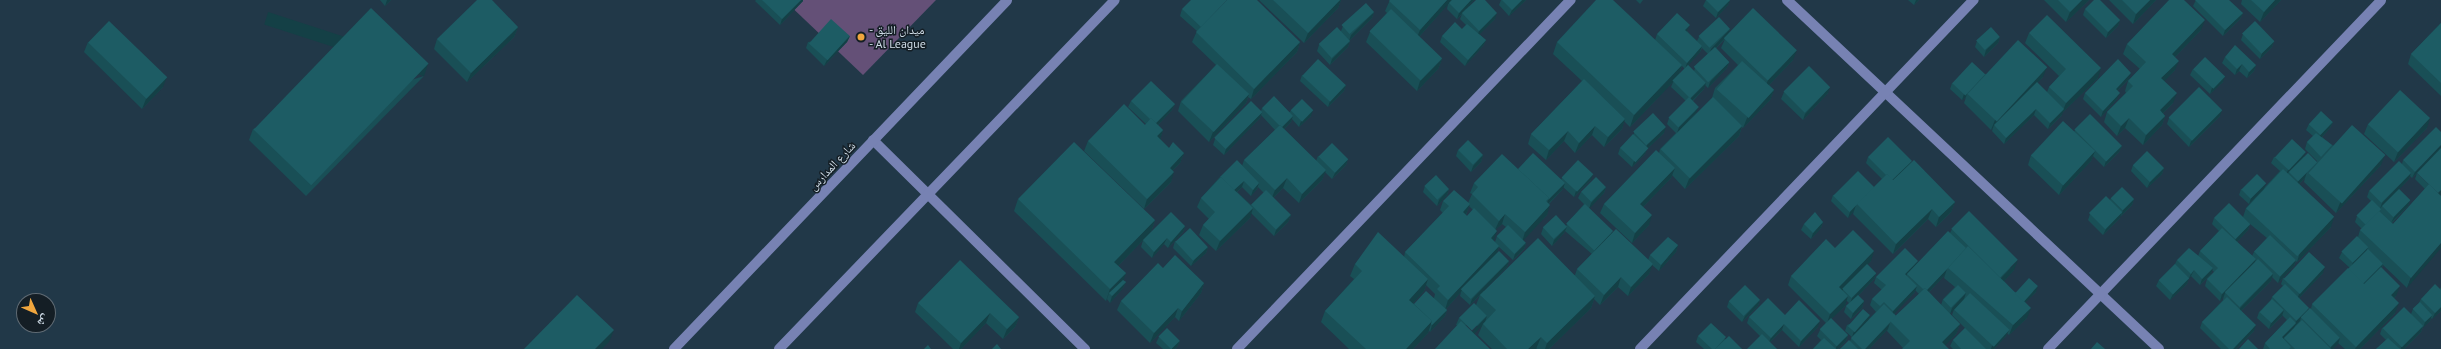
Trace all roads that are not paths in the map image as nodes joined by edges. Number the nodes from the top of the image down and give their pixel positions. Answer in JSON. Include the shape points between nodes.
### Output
{"nodes":[{"id":1,"x":1008,"y":0,"type":"edge"},
{"id":2,"x":1115,"y":0,"type":"edge"},
{"id":3,"x":1571,"y":0,"type":"edge"},
{"id":4,"x":1787,"y":0,"type":"edge"},
{"id":5,"x":1974,"y":0,"type":"edge"},
{"id":6,"x":2381,"y":0,"type":"edge"},
{"id":7,"x":1885,"y":93,"type":"junction"},
{"id":8,"x":873,"y":140,"type":"junction"},
{"id":9,"x":927,"y":195,"type":"junction"},
{"id":10,"x":2100,"y":294,"type":"junction"},
{"id":11,"x":674,"y":349,"type":"edge"},
{"id":12,"x":779,"y":349,"type":"edge"},
{"id":13,"x":1085,"y":349,"type":"edge"},
{"id":14,"x":1237,"y":349,"type":"edge"},
{"id":15,"x":1640,"y":349,"type":"edge"},
{"id":16,"x":2048,"y":349,"type":"edge"},
{"id":17,"x":2159,"y":349,"type":"edge"}],
"edges":[{"from":1,"to":8,"type":"street","name":"شارع المدارس"},
{"from":2,"to":9,"type":"street"},
{"from":3,"to":14,"type":"street"},
{"from":4,"to":7,"type":"street"},
{"from":5,"to":7,"type":"street"},
{"from":6,"to":10,"type":"street"},
{"from":7,"to":10,"type":"street"},
{"from":7,"to":15,"type":"street"},
{"from":8,"to":9,"type":"street"},
{"from":8,"to":11,"type":"street","name":"شارع المدارس"},
{"from":9,"to":12,"type":"street"},
{"from":9,"to":13,"type":"street"},
{"from":10,"to":16,"type":"street"},
{"from":10,"to":17,"type":"street"}]}
